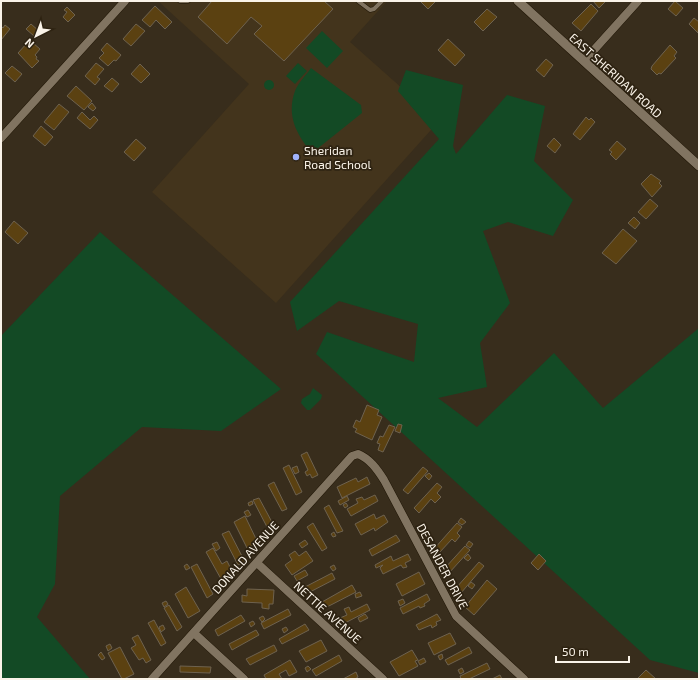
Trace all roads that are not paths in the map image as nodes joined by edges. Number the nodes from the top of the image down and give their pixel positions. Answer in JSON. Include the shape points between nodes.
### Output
{"nodes":[{"id":1,"x":125,"y":1,"type":"edge"},
{"id":2,"x":180,"y":1,"type":"edge"},
{"id":3,"x":188,"y":1,"type":"edge"},
{"id":4,"x":358,"y":1,"type":"edge"},
{"id":5,"x":382,"y":1,"type":"edge"},
{"id":6,"x":518,"y":1,"type":"edge"},
{"id":7,"x":638,"y":1,"type":"edge"},
{"id":8,"x":584,"y":61,"type":"junction"},
{"id":9,"x":1,"y":138,"type":"edge"},
{"id":10,"x":699,"y":166,"type":"edge"},
{"id":11,"x":358,"y":454,"type":"joint"},
{"id":12,"x":257,"y":563,"type":"junction"},
{"id":13,"x":194,"y":633,"type":"junction"},
{"id":14,"x":152,"y":679,"type":"edge"},
{"id":15,"x":244,"y":679,"type":"edge"},
{"id":16,"x":384,"y":679,"type":"edge"},
{"id":17,"x":524,"y":679,"type":"edge"}],
"edges":[{"from":1,"to":9,"type":"street"},
{"from":2,"to":3,"type":"lane"},
{"from":4,"to":5,"type":"lane","via":[[374,10]]},
{"from":6,"to":8,"type":"street","name":"EAST SHERIDAN ROAD"},
{"from":7,"to":8,"type":"street"},
{"from":8,"to":10,"type":"street","name":"EAST SHERIDAN ROAD"},
{"from":11,"to":12,"type":"street","name":"DONALD AVENUE","via":[[352,456]]},
{"from":11,"to":17,"type":"street","name":"DESANDER DRIVE","via":[[365,457],[384,480],[456,616]]},
{"from":12,"to":13,"type":"street","name":"DONALD AVENUE"},
{"from":12,"to":16,"type":"street","name":"NETTIE AVENUE"},
{"from":13,"to":14,"type":"street","name":"DONALD AVENUE"},
{"from":13,"to":15,"type":"street"}]}
